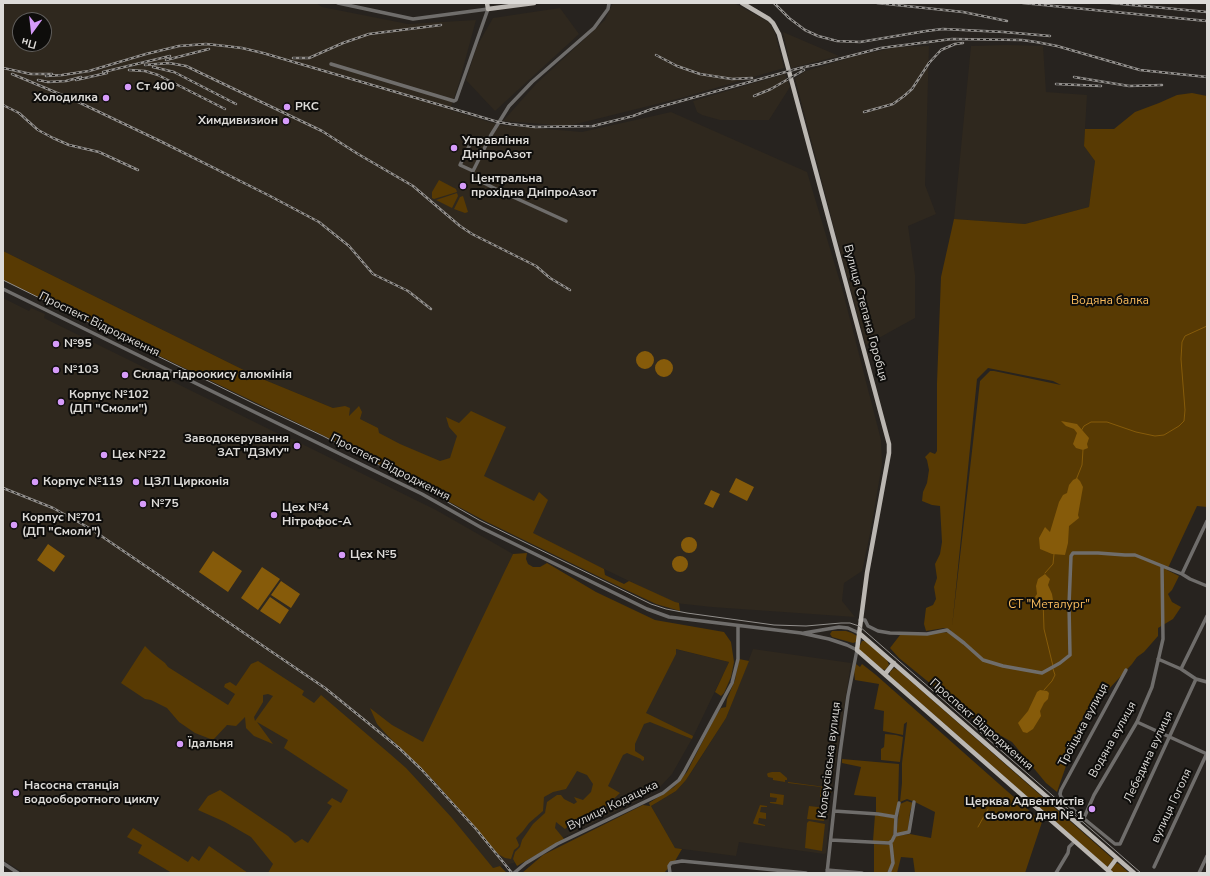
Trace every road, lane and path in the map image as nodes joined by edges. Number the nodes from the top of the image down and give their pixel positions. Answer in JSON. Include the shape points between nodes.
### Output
{"nodes":[{"id":1,"x":338,"y":3,"type":"edge"},
{"id":2,"x":487,"y":3,"type":"edge"},
{"id":3,"x":534,"y":3,"type":"edge"},
{"id":4,"x":609,"y":3,"type":"edge"},
{"id":5,"x":742,"y":3,"type":"edge"},
{"id":6,"x":488,"y":9,"type":"junction"},
{"id":7,"x":331,"y":64,"type":"dead end"},
{"id":8,"x":486,"y":144,"type":"junction"},
{"id":9,"x":473,"y":171,"type":"junction"},
{"id":10,"x":566,"y":221,"type":"dead end"},
{"id":11,"x":3,"y":289,"type":"edge"},
{"id":12,"x":1207,"y":521,"type":"edge"},
{"id":13,"x":1162,"y":567,"type":"junction"},
{"id":14,"x":1182,"y":574,"type":"junction"},
{"id":15,"x":1207,"y":586,"type":"edge"},
{"id":16,"x":1207,"y":616,"type":"edge"},
{"id":17,"x":860,"y":620,"type":"junction"},
{"id":18,"x":860,"y":625,"type":"junction"},
{"id":19,"x":738,"y":626,"type":"junction"},
{"id":20,"x":868,"y":626,"type":"junction"},
{"id":21,"x":801,"y":633,"type":"junction"},
{"id":22,"x":859,"y":633,"type":"junction"},
{"id":23,"x":857,"y":650,"type":"junction"},
{"id":24,"x":1158,"y":659,"type":"junction"},
{"id":25,"x":894,"y":663,"type":"junction"},
{"id":26,"x":1181,"y":669,"type":"junction"},
{"id":27,"x":1126,"y":670,"type":"dead end"},
{"id":28,"x":885,"y":674,"type":"junction"},
{"id":29,"x":1196,"y":679,"type":"junction"},
{"id":30,"x":1207,"y":681,"type":"edge"},
{"id":31,"x":1137,"y":722,"type":"junction"},
{"id":32,"x":1170,"y":737,"type":"junction"},
{"id":33,"x":1207,"y":754,"type":"edge"},
{"id":34,"x":914,"y":802,"type":"dead end"},
{"id":35,"x":899,"y":803,"type":"dead end"},
{"id":36,"x":834,"y":810,"type":"junction"},
{"id":37,"x":896,"y":817,"type":"junction"},
{"id":38,"x":1084,"y":818,"type":"junction"},
{"id":39,"x":1077,"y":823,"type":"junction"},
{"id":40,"x":895,"y":835,"type":"junction"},
{"id":41,"x":831,"y":840,"type":"junction"},
{"id":42,"x":1075,"y":841,"type":"junction"},
{"id":43,"x":889,"y":843,"type":"junction"},
{"id":44,"x":1207,"y":856,"type":"edge"},
{"id":45,"x":1117,"y":858,"type":"junction"},
{"id":46,"x":3,"y":863,"type":"edge"},
{"id":47,"x":1154,"y":867,"type":"dead end"},
{"id":48,"x":827,"y":872,"type":"edge"},
{"id":49,"x":1108,"y":872,"type":"edge"},
{"id":50,"x":18,"y":873,"type":"edge"},
{"id":51,"x":514,"y":873,"type":"edge"},
{"id":52,"x":670,"y":873,"type":"edge"},
{"id":53,"x":806,"y":873,"type":"edge"},
{"id":54,"x":862,"y":873,"type":"edge"},
{"id":55,"x":889,"y":873,"type":"edge"},
{"id":56,"x":1056,"y":873,"type":"edge"},
{"id":57,"x":1134,"y":873,"type":"edge"},
{"id":58,"x":1200,"y":873,"type":"edge"}],
"edges":[{"from":1,"to":6,"type":"street","via":[[413,19]]},
{"from":2,"to":6,"type":"main road"},
{"from":3,"to":6,"type":"main road"},
{"from":4,"to":8,"type":"street","via":[[608,9],[594,28],[513,102]]},
{"from":5,"to":17,"type":"main road","name":"Вулиця Степана Горобця","via":[[769,19],[779,34],[889,444]]},
{"from":6,"to":7,"type":"street","via":[[454,101]]},
{"from":8,"to":9,"type":"street"},
{"from":8,"to":9,"type":"street","via":[[473,138],[460,165]]},
{"from":9,"to":10,"type":"street","via":[[472,177]]},
{"from":11,"to":19,"type":"street","name":"Проспект Відродження","via":[[422,494],[482,528],[647,609],[668,617]]},
{"from":12,"to":14,"type":"street"},
{"from":13,"to":14,"type":"street"},
{"from":13,"to":20,"type":"street","via":[[1135,554],[1125,556],[1073,553],[1069,605],[1070,655],[1060,664],[1042,672],[983,660],[947,630],[927,634],[890,633]]},
{"from":13,"to":24,"type":"street","name":"Водяна вулиця","via":[[1162,639]]},
{"from":14,"to":15,"type":"street"},
{"from":16,"to":26,"type":"street"},
{"from":17,"to":18,"type":"main road","name":"Вулиця Степана Горобця"},
{"from":17,"to":20,"type":"street"},
{"from":18,"to":20,"type":"street"},
{"from":18,"to":22,"type":"main road","name":"Вулиця Степана Горобця"},
{"from":19,"to":21,"type":"street","name":"Проспект Відродження"},
{"from":19,"to":51,"type":"street","name":"Вулиця Кодацька","via":[[738,659],[732,683],[679,780],[663,793],[557,844]]},
{"from":21,"to":22,"type":"street","name":"Проспект Відродження","via":[[839,627]]},
{"from":21,"to":23,"type":"street","name":"Проспект Відродження","via":[[829,639]]},
{"from":22,"to":23,"type":"main road","name":"Вулиця Степана Горобця"},
{"from":22,"to":25,"type":"main road","name":"Проспект Відродження"},
{"from":23,"to":28,"type":"main road","name":"Проспект Відродження"},
{"from":23,"to":36,"type":"street","name":"Колеусівська вулиця","via":[[847,703]]},
{"from":24,"to":26,"type":"street"},
{"from":24,"to":31,"type":"street","name":"Водяна вулиця","via":[[1152,686]]},
{"from":25,"to":28,"type":"main road"},
{"from":25,"to":39,"type":"main road","name":"Проспект Відродження"},
{"from":26,"to":29,"type":"street"},
{"from":27,"to":38,"type":"street","name":"Троїцька вулиця","via":[[1061,790],[1061,797]]},
{"from":28,"to":42,"type":"main road","name":"Проспект Відродження"},
{"from":29,"to":30,"type":"street"},
{"from":29,"to":32,"type":"street","name":"Лебедина вулиця"},
{"from":31,"to":32,"type":"street"},
{"from":31,"to":38,"type":"street","name":"Водяна вулиця","via":[[1094,795]]},
{"from":32,"to":33,"type":"street"},
{"from":32,"to":38,"type":"street","name":"Лебедина вулиця","via":[[1120,844],[1115,844]]},
{"from":33,"to":47,"type":"street","name":"вулиця Гоголя"},
{"from":34,"to":40,"type":"street","via":[[909,832]]},
{"from":35,"to":37,"type":"street"},
{"from":36,"to":37,"type":"street"},
{"from":36,"to":41,"type":"street","name":"Колеусівська вулиця"},
{"from":37,"to":40,"type":"street"},
{"from":38,"to":39,"type":"street"},
{"from":39,"to":45,"type":"main road","name":"Проспект Відродження"},
{"from":40,"to":43,"type":"street"},
{"from":41,"to":43,"type":"street"},
{"from":41,"to":48,"type":"street","name":"Колеусівська вулиця"},
{"from":42,"to":49,"type":"main road","name":"Проспект Відродження"},
{"from":42,"to":56,"type":"street","via":[[1069,847]]},
{"from":43,"to":55,"type":"street","via":[[892,844],[893,863]]},
{"from":44,"to":58,"type":"street"},
{"from":45,"to":49,"type":"main road"},
{"from":45,"to":57,"type":"main road","name":"Проспект Відродження"},
{"from":46,"to":50,"type":"street"},
{"from":48,"to":54,"type":"street"},
{"from":52,"to":53,"type":"street","via":[[671,863],[682,861]]}]}
